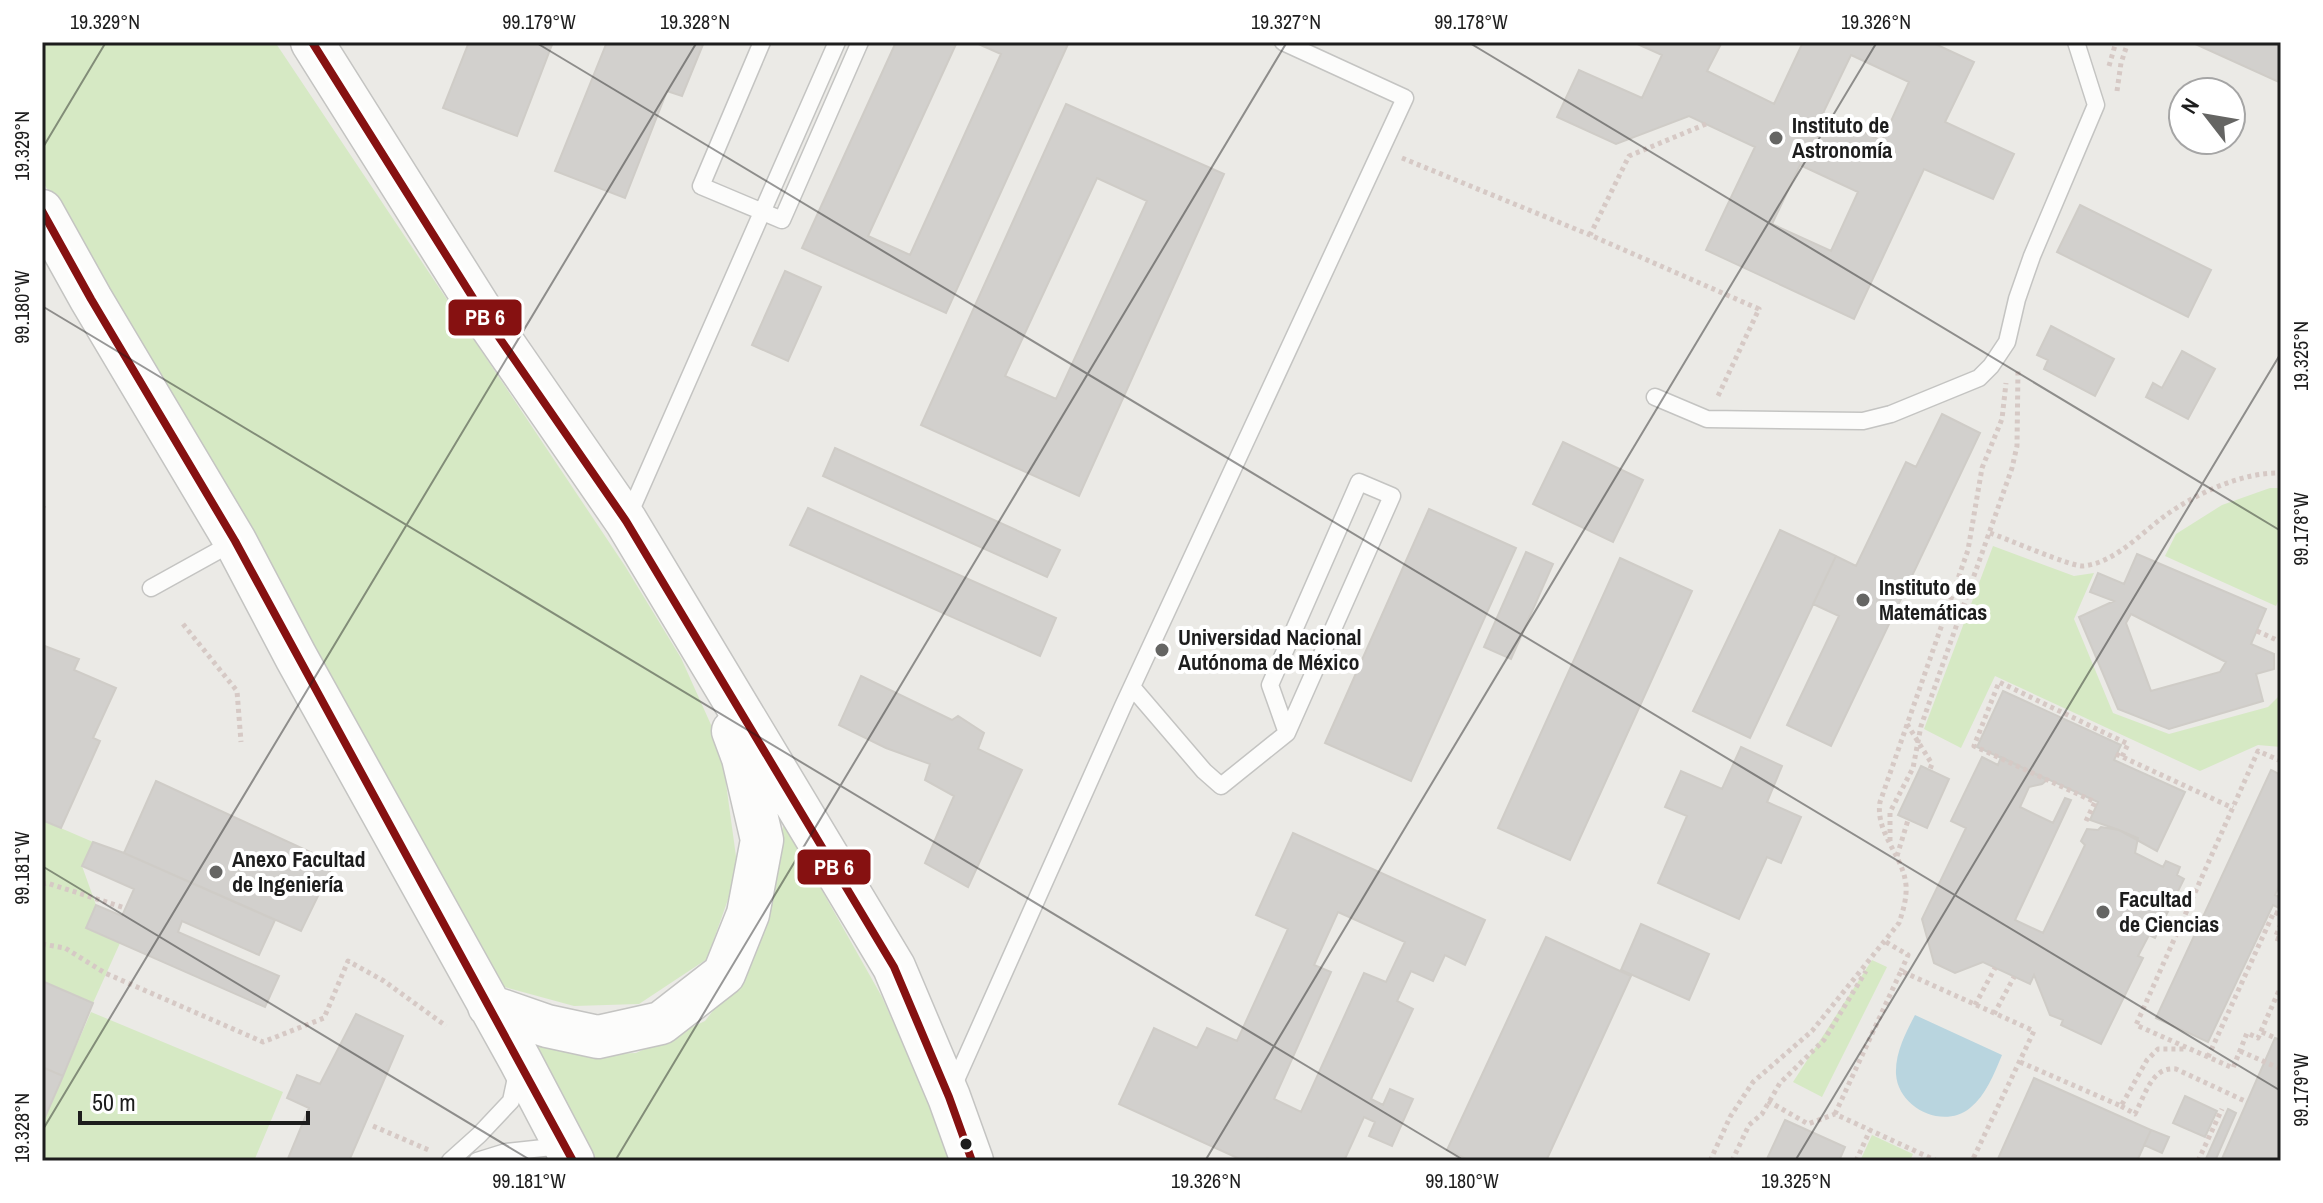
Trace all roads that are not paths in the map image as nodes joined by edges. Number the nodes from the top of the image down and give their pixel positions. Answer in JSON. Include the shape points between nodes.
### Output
{"nodes":[{"id":1,"x":312,"y":42,"type":"edge"},
{"id":2,"x":762,"y":42,"type":"edge"},
{"id":3,"x":837,"y":42,"type":"edge"},
{"id":4,"x":860,"y":42,"type":"edge"},
{"id":5,"x":1283,"y":42,"type":"edge"},
{"id":6,"x":2076,"y":42,"type":"edge"},
{"id":7,"x":42,"y":211,"type":"edge"},
{"id":8,"x":761,"y":211,"type":"junction"},
{"id":9,"x":1655,"y":397,"type":"dead end"},
{"id":10,"x":626,"y":521,"type":"junction"},
{"id":11,"x":235,"y":541,"type":"junction"},
{"id":12,"x":151,"y":588,"type":"dead end"},
{"id":13,"x":702,"y":650,"type":"junction"},
{"id":14,"x":1132,"y":687,"type":"junction"},
{"id":15,"x":1287,"y":733,"type":"junction"},
{"id":16,"x":489,"y":1006,"type":"junction"},
{"id":17,"x":520,"y":1060,"type":"junction"},
{"id":18,"x":949,"y":1097,"type":"junction"},
{"id":19,"x":568,"y":1153,"type":"edge"},
{"id":20,"x":450,"y":1160,"type":"edge"},
{"id":21,"x":477,"y":1161,"type":"edge"},
{"id":22,"x":972,"y":1161,"type":"edge"}],
"edges":[{"from":1,"to":10,"type":"street","via":[[485,317]]},
{"from":2,"to":8,"type":"lane","via":[[701,186]]},
{"from":3,"to":8,"type":"lane"},
{"from":4,"to":8,"type":"lane","via":[[782,220]]},
{"from":5,"to":14,"type":"lane","via":[[1405,98]]},
{"from":6,"to":9,"type":"lane","via":[[2096,105],[2032,256],[2007,342],[1979,378],[1863,421],[1707,419]]},
{"from":7,"to":11,"type":"street"},
{"from":8,"to":10,"type":"lane"},
{"from":10,"to":13,"type":"street"},
{"from":11,"to":12,"type":"lane"},
{"from":11,"to":16,"type":"street"},
{"from":13,"to":16,"type":"street","via":[[743,758],[762,840],[748,914],[724,974],[661,1023],[598,1037]]},
{"from":13,"to":18,"type":"street","via":[[894,967]]},
{"from":14,"to":15,"type":"lane","via":[[1221,786]]},
{"from":14,"to":18,"type":"lane"},
{"from":15,"to":15,"type":"lane","via":[[1392,496],[1359,482],[1270,685]]},
{"from":16,"to":17,"type":"street"},
{"from":17,"to":19,"type":"street"},
{"from":17,"to":20,"type":"lane","via":[[511,1101]]},
{"from":18,"to":22,"type":"street"},
{"from":19,"to":21,"type":"lane","via":[[506,1152]]}]}
